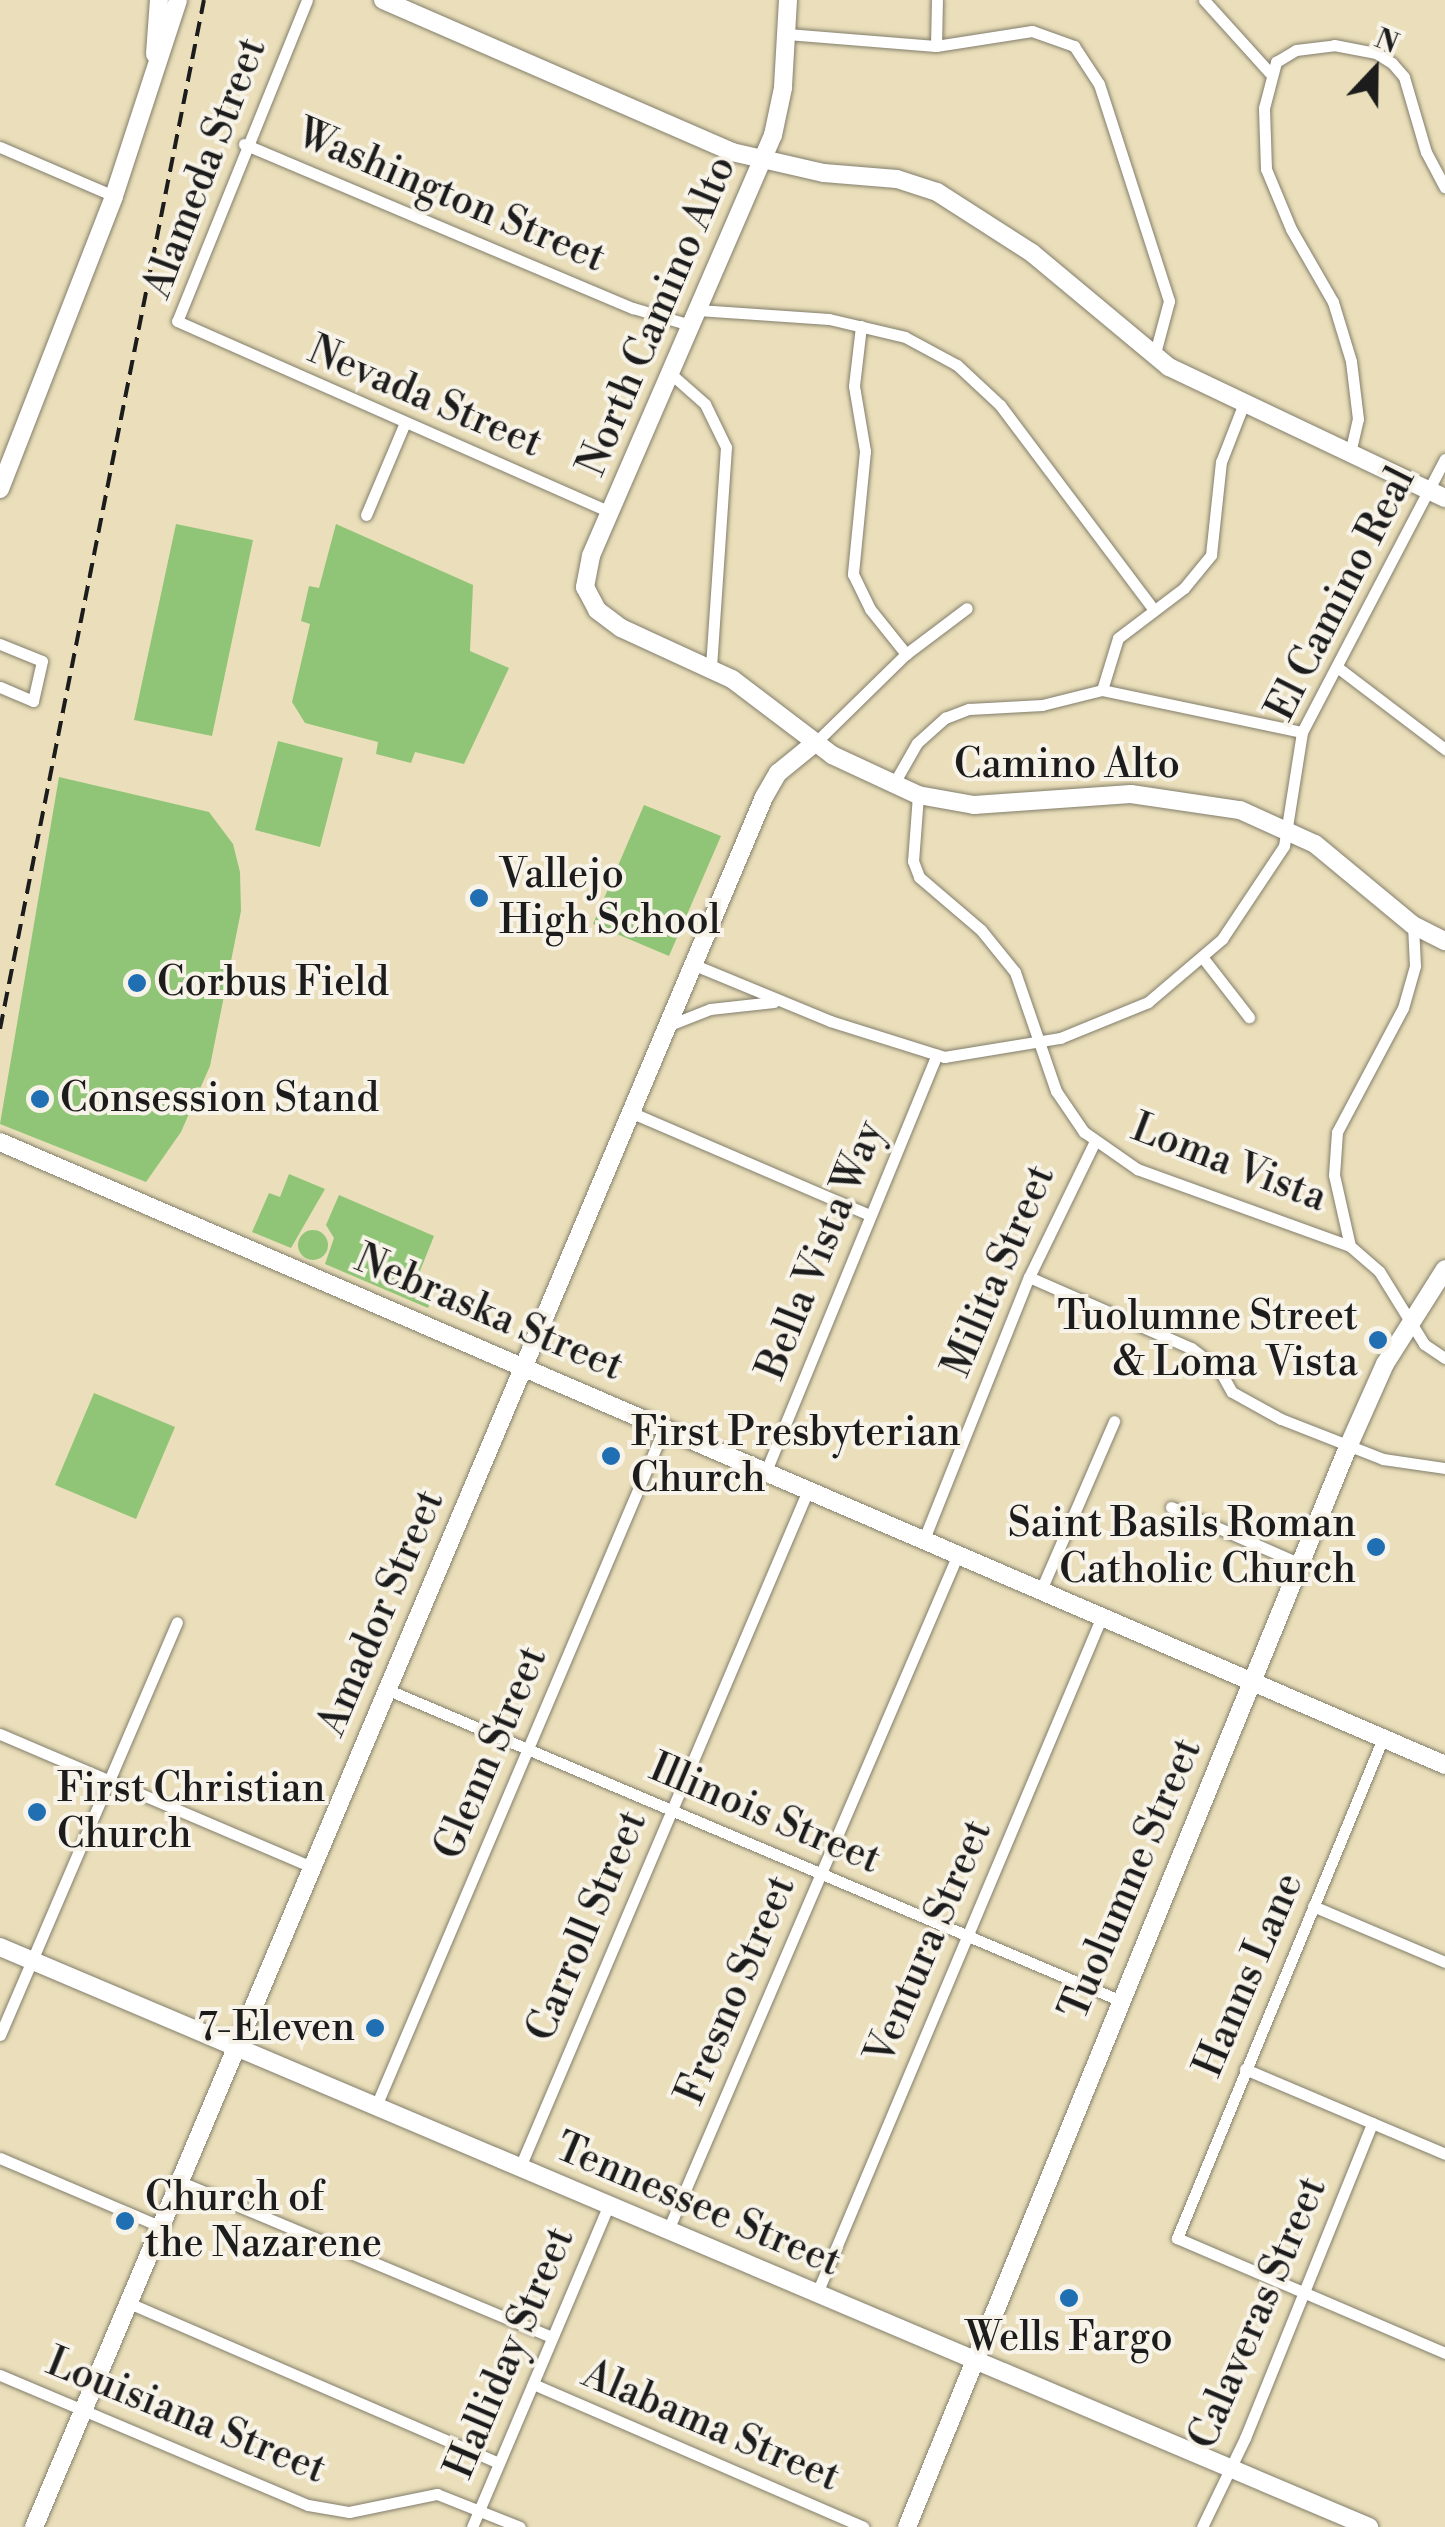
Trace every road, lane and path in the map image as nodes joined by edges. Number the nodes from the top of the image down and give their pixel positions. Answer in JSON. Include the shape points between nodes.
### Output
{"nodes":[{"id":1,"x":159,"y":0,"type":"edge"},
{"id":2,"x":178,"y":0,"type":"edge"},
{"id":3,"x":308,"y":0,"type":"edge"},
{"id":4,"x":383,"y":0,"type":"edge"},
{"id":5,"x":788,"y":0,"type":"edge"},
{"id":6,"x":937,"y":0,"type":"edge"},
{"id":7,"x":1204,"y":0,"type":"edge"},
{"id":8,"x":788,"y":34,"type":"junction"},
{"id":9,"x":936,"y":46,"type":"junction"},
{"id":10,"x":155,"y":54,"type":"junction"},
{"id":11,"x":1270,"y":73,"type":"junction"},
{"id":12,"x":244,"y":144,"type":"junction"},
{"id":13,"x":0,"y":147,"type":"edge"},
{"id":14,"x":762,"y":161,"type":"junction"},
{"id":15,"x":1443,"y":180,"type":"edge"},
{"id":16,"x":114,"y":196,"type":"junction"},
{"id":17,"x":694,"y":318,"type":"junction"},
{"id":18,"x":861,"y":326,"type":"junction"},
{"id":19,"x":214,"y":341,"type":"joint"},
{"id":20,"x":1154,"y":357,"type":"junction"},
{"id":21,"x":670,"y":373,"type":"junction"},
{"id":22,"x":1244,"y":403,"type":"junction"},
{"id":23,"x":404,"y":424,"type":"junction"},
{"id":24,"x":1350,"y":452,"type":"junction"},
{"id":25,"x":1445,"y":459,"type":"edge"},
{"id":26,"x":4,"y":468,"type":"edge"},
{"id":27,"x":0,"y":489,"type":"edge"},
{"id":28,"x":1437,"y":494,"type":"edge"},
{"id":29,"x":610,"y":512,"type":"junction"},
{"id":30,"x":366,"y":516,"type":"dead end"},
{"id":31,"x":968,"y":608,"type":"dead end"},
{"id":32,"x":1153,"y":608,"type":"junction"},
{"id":33,"x":633,"y":634,"type":"joint"},
{"id":34,"x":0,"y":644,"type":"edge"},
{"id":35,"x":906,"y":654,"type":"junction"},
{"id":36,"x":711,"y":666,"type":"junction"},
{"id":37,"x":1337,"y":667,"type":"junction"},
{"id":38,"x":0,"y":687,"type":"edge"},
{"id":39,"x":1102,"y":690,"type":"junction"},
{"id":40,"x":1302,"y":732,"type":"junction"},
{"id":41,"x":816,"y":742,"type":"junction"},
{"id":42,"x":1445,"y":749,"type":"edge"},
{"id":43,"x":892,"y":785,"type":"junction"},
{"id":44,"x":918,"y":795,"type":"junction"},
{"id":45,"x":1290,"y":829,"type":"junction"},
{"id":46,"x":1413,"y":925,"type":"junction"},
{"id":47,"x":1445,"y":941,"type":"edge"},
{"id":48,"x":1203,"y":958,"type":"junction"},
{"id":49,"x":692,"y":964,"type":"junction"},
{"id":50,"x":778,"y":1002,"type":"junction"},
{"id":51,"x":1249,"y":1017,"type":"dead end"},
{"id":52,"x":664,"y":1028,"type":"junction"},
{"id":53,"x":1042,"y":1042,"type":"junction"},
{"id":54,"x":937,"y":1055,"type":"junction"},
{"id":55,"x":628,"y":1111,"type":"junction"},
{"id":56,"x":0,"y":1142,"type":"edge"},
{"id":57,"x":1094,"y":1143,"type":"junction"},
{"id":58,"x":869,"y":1215,"type":"junction"},
{"id":59,"x":1350,"y":1246,"type":"junction"},
{"id":60,"x":1445,"y":1270,"type":"edge"},
{"id":61,"x":1029,"y":1277,"type":"junction"},
{"id":62,"x":1412,"y":1323,"type":"junction"},
{"id":63,"x":1445,"y":1358,"type":"edge"},
{"id":64,"x":523,"y":1364,"type":"junction"},
{"id":65,"x":1114,"y":1421,"type":"dead end"},
{"id":66,"x":666,"y":1426,"type":"junction"},
{"id":67,"x":1348,"y":1447,"type":"junction"},
{"id":68,"x":1445,"y":1468,"type":"edge"},
{"id":69,"x":766,"y":1471,"type":"junction"},
{"id":70,"x":808,"y":1490,"type":"junction"},
{"id":71,"x":1171,"y":1507,"type":"dead end"},
{"id":72,"x":924,"y":1539,"type":"junction"},
{"id":73,"x":958,"y":1554,"type":"junction"},
{"id":74,"x":1300,"y":1564,"type":"junction"},
{"id":75,"x":1041,"y":1590,"type":"junction"},
{"id":76,"x":1102,"y":1616,"type":"junction"},
{"id":77,"x":177,"y":1622,"type":"dead end"},
{"id":78,"x":1251,"y":1681,"type":"junction"},
{"id":79,"x":386,"y":1689,"type":"junction"},
{"id":80,"x":0,"y":1734,"type":"edge"},
{"id":81,"x":1383,"y":1738,"type":"junction"},
{"id":82,"x":528,"y":1749,"type":"junction"},
{"id":83,"x":1445,"y":1764,"type":"edge"},
{"id":84,"x":109,"y":1780,"type":"junction"},
{"id":85,"x":672,"y":1810,"type":"junction"},
{"id":86,"x":312,"y":1866,"type":"junction"},
{"id":87,"x":821,"y":1873,"type":"junction"},
{"id":88,"x":1313,"y":1906,"type":"junction"},
{"id":89,"x":968,"y":1936,"type":"junction"},
{"id":90,"x":0,"y":1947,"type":"edge"},
{"id":91,"x":32,"y":1960,"type":"junction"},
{"id":92,"x":1445,"y":1962,"type":"edge"},
{"id":93,"x":1119,"y":2000,"type":"junction"},
{"id":94,"x":0,"y":2036,"type":"edge"},
{"id":95,"x":237,"y":2048,"type":"junction"},
{"id":96,"x":1245,"y":2069,"type":"junction"},
{"id":97,"x":376,"y":2106,"type":"junction"},
{"id":98,"x":1372,"y":2123,"type":"junction"},
{"id":99,"x":1445,"y":2154,"type":"edge"},
{"id":100,"x":0,"y":2158,"type":"edge"},
{"id":101,"x":520,"y":2167,"type":"junction"},
{"id":102,"x":181,"y":2182,"type":"junction"},
{"id":103,"x":609,"y":2204,"type":"junction"},
{"id":104,"x":162,"y":2227,"type":"junction"},
{"id":105,"x":668,"y":2230,"type":"junction"},
{"id":106,"x":1304,"y":2292,"type":"junction"},
{"id":107,"x":816,"y":2294,"type":"junction"},
{"id":108,"x":130,"y":2302,"type":"junction"},
{"id":109,"x":552,"y":2337,"type":"junction"},
{"id":110,"x":1445,"y":2353,"type":"edge"},
{"id":111,"x":976,"y":2360,"type":"junction"},
{"id":112,"x":0,"y":2375,"type":"edge"},
{"id":113,"x":533,"y":2384,"type":"junction"},
{"id":114,"x":82,"y":2411,"type":"junction"},
{"id":115,"x":499,"y":2462,"type":"junction"},
{"id":116,"x":1228,"y":2467,"type":"junction"},
{"id":117,"x":479,"y":2510,"type":"junction"},
{"id":118,"x":34,"y":2527,"type":"edge"},
{"id":119,"x":472,"y":2527,"type":"edge"},
{"id":120,"x":520,"y":2527,"type":"edge"},
{"id":121,"x":863,"y":2527,"type":"edge"},
{"id":122,"x":907,"y":2527,"type":"edge"},
{"id":123,"x":1202,"y":2527,"type":"edge"},
{"id":124,"x":1369,"y":2527,"type":"edge"}],
"edges":[{"from":1,"to":10,"type":"street"},
{"from":2,"to":10,"type":"street","via":[[170,32]]},
{"from":3,"to":12,"type":"street","name":"Alameda Street"},
{"from":4,"to":14,"type":"street"},
{"from":5,"to":8,"type":"street","name":"North Camino Alto"},
{"from":6,"to":9,"type":"street"},
{"from":7,"to":11,"type":"street"},
{"from":8,"to":9,"type":"street"},
{"from":8,"to":14,"type":"street","name":"North Camino Alto","via":[[784,88]]},
{"from":9,"to":20,"type":"street","via":[[1032,32],[1061,38],[1086,58],[1169,301]]},
{"from":10,"to":16,"type":"street"},
{"from":11,"to":15,"type":"street","via":[[1284,55],[1306,48],[1376,52],[1404,76]]},
{"from":11,"to":24,"type":"street","name":"El Camino Real","via":[[1266,168],[1290,230],[1333,302],[1351,361],[1358,419]]},
{"from":12,"to":17,"type":"street","name":"Washington Street","via":[[633,308]]},
{"from":12,"to":19,"type":"street","name":"Alameda Street","via":[[176,313],[182,329]]},
{"from":13,"to":16,"type":"street"},
{"from":14,"to":17,"type":"street","name":"North Camino Alto"},
{"from":14,"to":20,"type":"street","via":[[898,179],[937,192],[1032,253]]},
{"from":16,"to":26,"type":"street"},
{"from":17,"to":18,"type":"street","name":"Washington Street"},
{"from":17,"to":21,"type":"street","name":"North Camino Alto"},
{"from":18,"to":32,"type":"street","name":"Washington Street","via":[[934,352],[984,389]]},
{"from":18,"to":35,"type":"street","via":[[854,386],[865,451],[853,574],[870,609]]},
{"from":19,"to":23,"type":"street","name":"Nevada Street"},
{"from":20,"to":22,"type":"street"},
{"from":21,"to":29,"type":"street","name":"North Camino Alto"},
{"from":21,"to":36,"type":"street","via":[[704,404],[726,447]]},
{"from":22,"to":24,"type":"street"},
{"from":22,"to":32,"type":"street","via":[[1221,462],[1210,556],[1184,588]]},
{"from":23,"to":29,"type":"street","name":"Nevada Street"},
{"from":23,"to":30,"type":"street"},
{"from":24,"to":28,"type":"street"},
{"from":25,"to":28,"type":"street","name":"El Camino Real"},
{"from":26,"to":27,"type":"street"},
{"from":28,"to":37,"type":"street","name":"El Camino Real"},
{"from":29,"to":33,"type":"street","name":"North Camino Alto","via":[[585,587],[602,616]]},
{"from":31,"to":35,"type":"street"},
{"from":32,"to":39,"type":"street","via":[[1118,638]]},
{"from":33,"to":36,"type":"street","name":"Camino Alto"},
{"from":34,"to":38,"type":"street","via":[[42,661],[32,700]]},
{"from":35,"to":41,"type":"street"},
{"from":36,"to":41,"type":"street","name":"Camino Alto"},
{"from":37,"to":40,"type":"street","name":"El Camino Real"},
{"from":37,"to":42,"type":"street"},
{"from":39,"to":40,"type":"street"},
{"from":39,"to":43,"type":"street","via":[[1042,706],[945,718],[917,743]]},
{"from":40,"to":45,"type":"street","name":"El Camino Real"},
{"from":41,"to":43,"type":"street","name":"Camino Alto"},
{"from":41,"to":49,"type":"street","name":"Amador Street","via":[[770,784]]},
{"from":43,"to":44,"type":"street","name":"Camino Alto"},
{"from":44,"to":45,"type":"street","name":"Camino Alto","via":[[974,805],[1072,794],[1154,796],[1240,810]]},
{"from":44,"to":53,"type":"street","name":"Loma Vista","via":[[913,861],[919,877],[996,946],[1028,998]]},
{"from":45,"to":46,"type":"street","name":"Camino Alto"},
{"from":45,"to":48,"type":"street","name":"El Camino Real","via":[[1251,904]]},
{"from":46,"to":47,"type":"street","name":"Camino Alto"},
{"from":46,"to":59,"type":"street","via":[[1412,983],[1337,1132],[1334,1175]]},
{"from":48,"to":51,"type":"street"},
{"from":48,"to":53,"type":"street","name":"El Camino Real","via":[[1148,1002]]},
{"from":49,"to":50,"type":"street","name":"El Camino Real"},
{"from":49,"to":52,"type":"street","name":"Amador Street"},
{"from":50,"to":52,"type":"street","via":[[710,1008]]},
{"from":50,"to":54,"type":"street","name":"El Camino Real"},
{"from":52,"to":55,"type":"street","name":"Amador Street"},
{"from":53,"to":54,"type":"street","name":"El Camino Real","via":[[986,1054]]},
{"from":53,"to":57,"type":"street","name":"Loma Vista","via":[[1061,1100]]},
{"from":54,"to":58,"type":"street","name":"Bella Vista Way"},
{"from":55,"to":58,"type":"street"},
{"from":55,"to":64,"type":"street","name":"Amador Street"},
{"from":56,"to":64,"type":"street","name":"Nebraska Street"},
{"from":57,"to":59,"type":"street","name":"Loma Vista","via":[[1137,1168]]},
{"from":57,"to":61,"type":"street","name":"Milita Street"},
{"from":58,"to":69,"type":"street","name":"Bella Vista Way"},
{"from":59,"to":62,"type":"street","name":"Loma Vista","via":[[1380,1270]]},
{"from":60,"to":62,"type":"street","name":"Tuolumne Street"},
{"from":61,"to":67,"type":"street","via":[[1192,1348],[1239,1397]]},
{"from":61,"to":72,"type":"street","name":"Milita Street"},
{"from":62,"to":63,"type":"street","name":"Loma Vista","via":[[1424,1344]]},
{"from":62,"to":67,"type":"street","name":"Tuolumne Street"},
{"from":64,"to":66,"type":"street","name":"Nebraska Street"},
{"from":64,"to":79,"type":"street","name":"Amador Street"},
{"from":65,"to":75,"type":"street"},
{"from":66,"to":69,"type":"street","name":"Nebraska Street"},
{"from":66,"to":82,"type":"street","name":"Glenn Street"},
{"from":67,"to":68,"type":"street"},
{"from":67,"to":74,"type":"street","name":"Tuolumne Street"},
{"from":69,"to":70,"type":"street","name":"Nebraska Street"},
{"from":70,"to":72,"type":"street","name":"Nebraska Street"},
{"from":70,"to":85,"type":"street","name":"Carroll Street"},
{"from":71,"to":74,"type":"street"},
{"from":72,"to":73,"type":"street","name":"Nebraska Street"},
{"from":73,"to":75,"type":"street","name":"Nebraska Street"},
{"from":73,"to":87,"type":"street","name":"Fresno Street"},
{"from":74,"to":78,"type":"street","name":"Tuolumne Street"},
{"from":75,"to":76,"type":"street","name":"Nebraska Street"},
{"from":76,"to":78,"type":"street","name":"Nebraska Street"},
{"from":76,"to":89,"type":"street","name":"Ventura Street"},
{"from":77,"to":84,"type":"street"},
{"from":78,"to":81,"type":"street","name":"Nebraska Street"},
{"from":78,"to":93,"type":"street","name":"Tuolumne Street"},
{"from":79,"to":82,"type":"street","name":"Illinois Street"},
{"from":79,"to":86,"type":"street","name":"Amador Street"},
{"from":80,"to":84,"type":"street"},
{"from":81,"to":83,"type":"street","name":"Nebraska Street"},
{"from":81,"to":88,"type":"street","name":"Hanns Lane"},
{"from":82,"to":85,"type":"street","name":"Illinois Street"},
{"from":82,"to":97,"type":"street","name":"Glenn Street"},
{"from":84,"to":86,"type":"street"},
{"from":84,"to":91,"type":"street"},
{"from":85,"to":87,"type":"street","name":"Illinois Street"},
{"from":85,"to":101,"type":"street","name":"Carroll Street"},
{"from":86,"to":95,"type":"street","name":"Amador Street"},
{"from":87,"to":89,"type":"street","name":"Illinois Street"},
{"from":87,"to":105,"type":"street","name":"Fresno Street"},
{"from":88,"to":92,"type":"street"},
{"from":88,"to":96,"type":"street","name":"Hanns Lane"},
{"from":89,"to":93,"type":"street","name":"Illinois Street"},
{"from":89,"to":107,"type":"street","name":"Ventura Street"},
{"from":90,"to":91,"type":"street","name":"Tennessee Street"},
{"from":91,"to":94,"type":"street"},
{"from":91,"to":95,"type":"street","name":"Tennessee Street"},
{"from":93,"to":111,"type":"street","name":"Tuolumne Street"},
{"from":95,"to":97,"type":"street","name":"Tennessee Street"},
{"from":95,"to":102,"type":"street","name":"Amador Street"},
{"from":96,"to":98,"type":"street"},
{"from":96,"to":106,"type":"street","name":"Hanns Lane","via":[[1177,2238]]},
{"from":97,"to":101,"type":"street","name":"Tennessee Street"},
{"from":98,"to":99,"type":"street"},
{"from":98,"to":106,"type":"street","name":"Calaveras Street"},
{"from":100,"to":104,"type":"street"},
{"from":101,"to":103,"type":"street","name":"Tennessee Street"},
{"from":102,"to":104,"type":"street","name":"Amador Street"},
{"from":102,"to":109,"type":"street","name":"Alabama Street"},
{"from":103,"to":105,"type":"street","name":"Tennessee Street"},
{"from":103,"to":109,"type":"street","name":"Halliday Street"},
{"from":104,"to":108,"type":"street","name":"Amador Street"},
{"from":105,"to":107,"type":"street","name":"Tennessee Street"},
{"from":106,"to":110,"type":"street"},
{"from":106,"to":116,"type":"street","name":"Calaveras Street"},
{"from":107,"to":111,"type":"street","name":"Tennessee Street"},
{"from":108,"to":114,"type":"street","name":"Amador Street"},
{"from":108,"to":115,"type":"street"},
{"from":109,"to":113,"type":"street","name":"Halliday Street"},
{"from":111,"to":116,"type":"street","name":"Tennessee Street"},
{"from":111,"to":122,"type":"street","name":"Tuolumne Street"},
{"from":112,"to":114,"type":"street","name":"Louisiana Street"},
{"from":113,"to":115,"type":"street","name":"Halliday Street"},
{"from":113,"to":121,"type":"street","name":"Alabama Street"},
{"from":114,"to":117,"type":"street","name":"Louisiana Street","via":[[308,2505],[349,2512],[422,2494]]},
{"from":114,"to":118,"type":"street","name":"Amador Street"},
{"from":115,"to":117,"type":"street","name":"Halliday Street"},
{"from":116,"to":123,"type":"street","name":"Calaveras Street"},
{"from":116,"to":124,"type":"street","name":"Tennessee Street"},
{"from":117,"to":119,"type":"street","name":"Halliday Street"},
{"from":117,"to":120,"type":"street","name":"Louisiana Street"}]}
